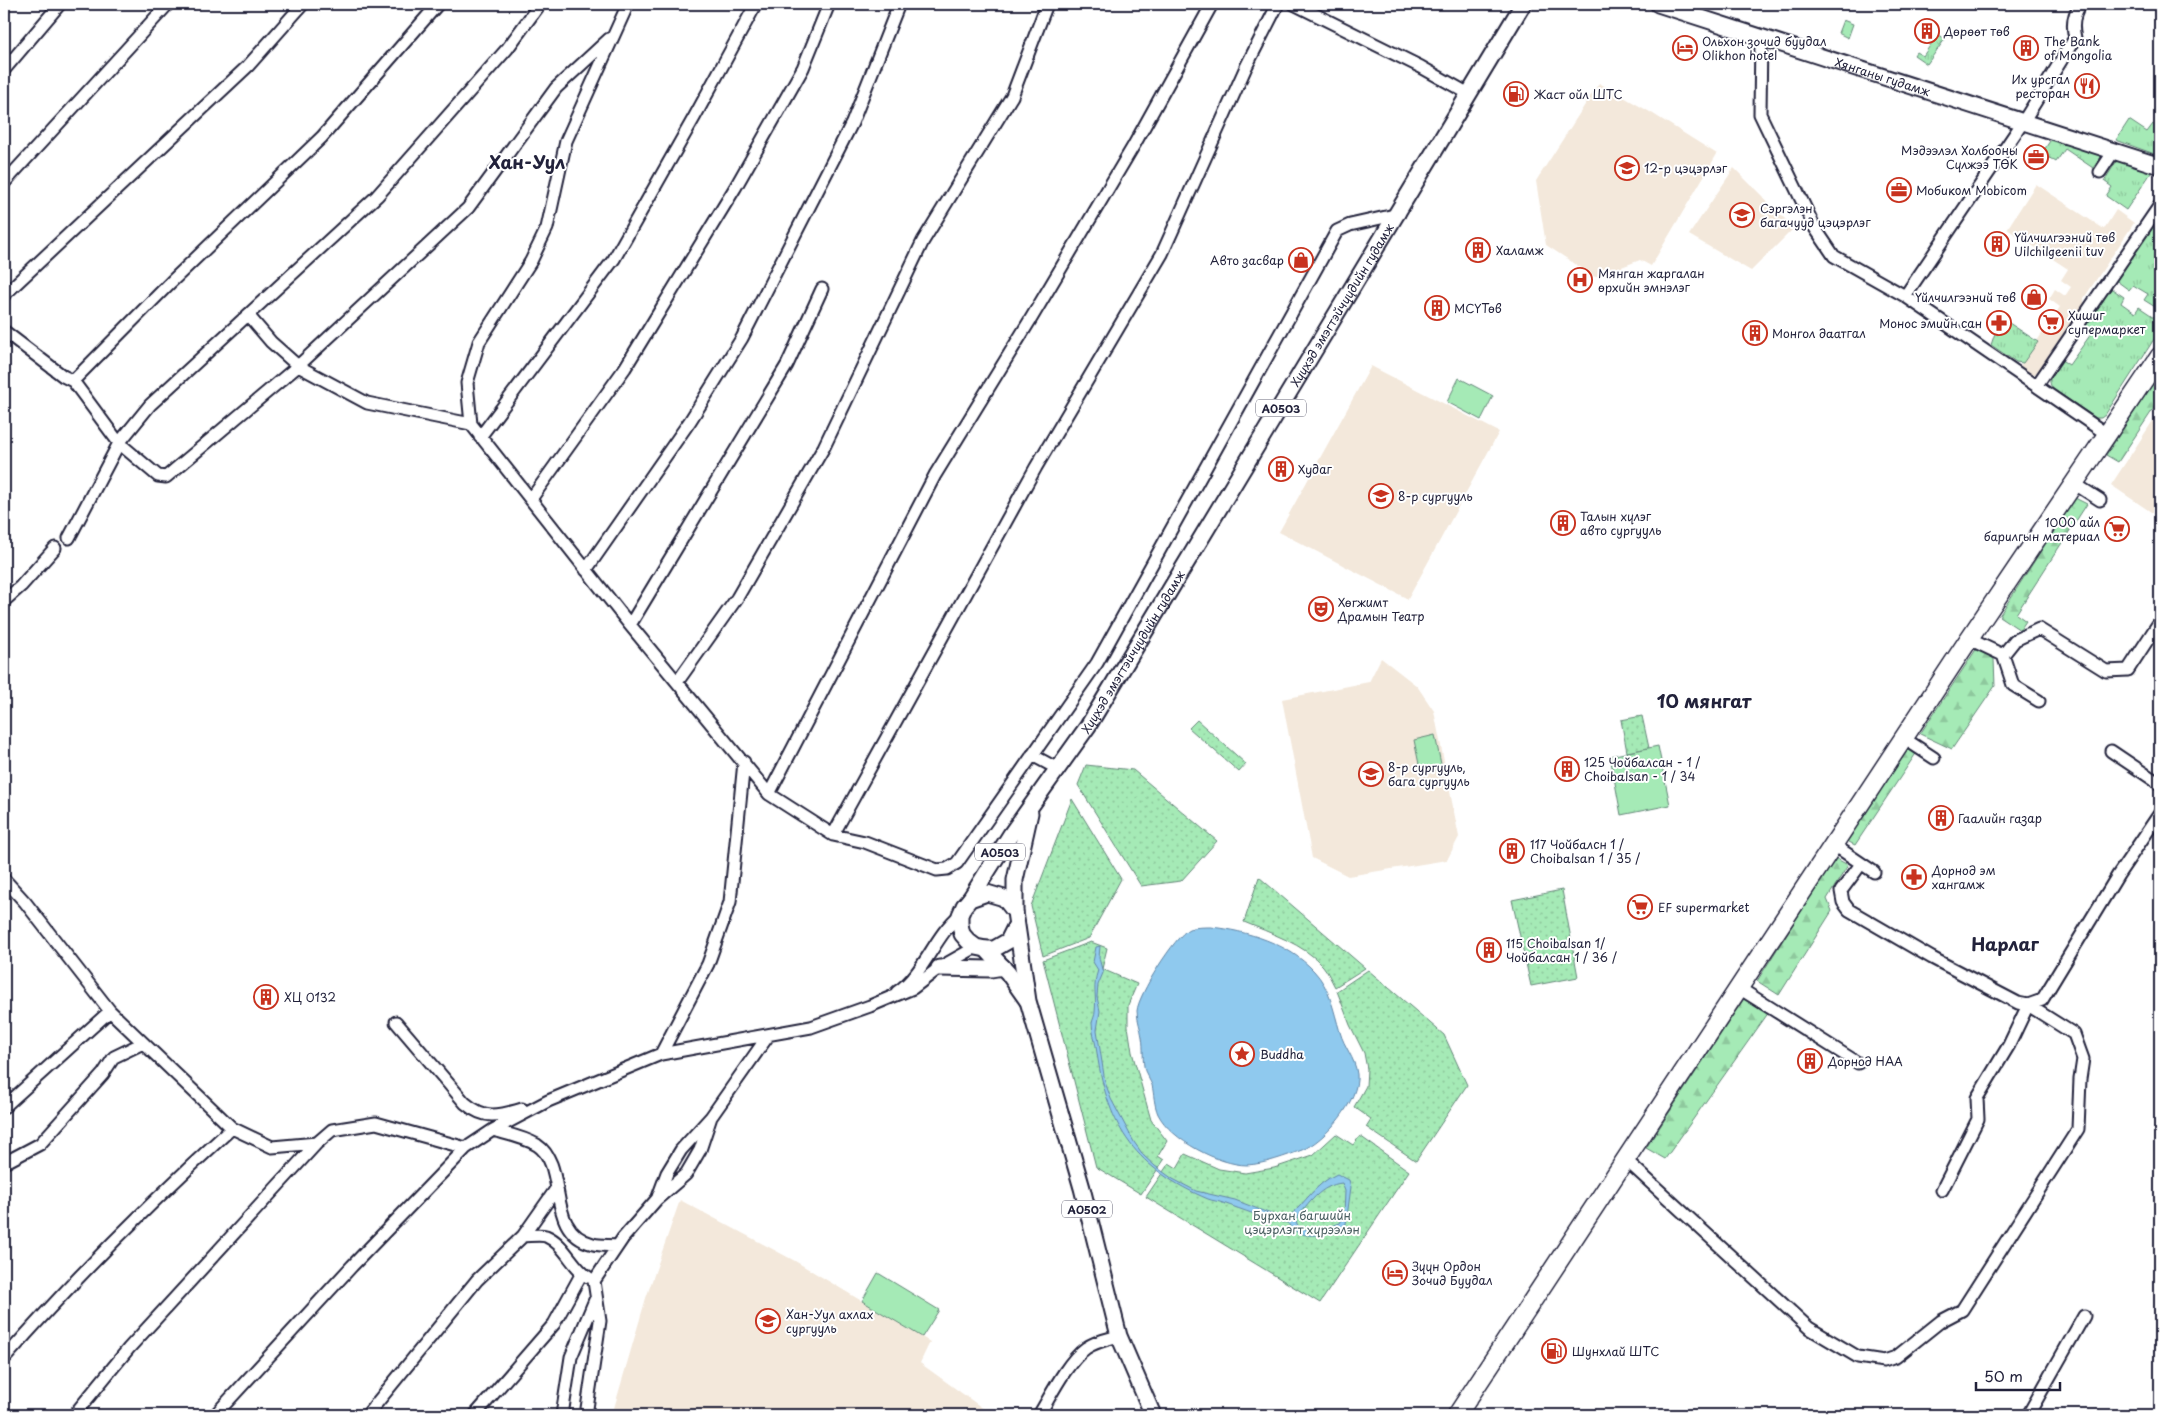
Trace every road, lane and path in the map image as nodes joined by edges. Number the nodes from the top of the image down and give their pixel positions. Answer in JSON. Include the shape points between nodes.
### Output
{"nodes":[{"id":1,"x":60,"y":4,"type":"edge"},
{"id":2,"x":168,"y":4,"type":"edge"},
{"id":3,"x":303,"y":4,"type":"edge"},
{"id":4,"x":438,"y":4,"type":"edge"},
{"id":5,"x":540,"y":4,"type":"edge"},
{"id":6,"x":628,"y":4,"type":"edge"},
{"id":7,"x":756,"y":4,"type":"edge"},
{"id":8,"x":829,"y":4,"type":"edge"},
{"id":9,"x":899,"y":4,"type":"edge"},
{"id":10,"x":1047,"y":4,"type":"edge"},
{"id":11,"x":1212,"y":4,"type":"edge"},
{"id":12,"x":1278,"y":4,"type":"edge"},
{"id":13,"x":1295,"y":4,"type":"edge"},
{"id":14,"x":1523,"y":4,"type":"edge"},
{"id":15,"x":1658,"y":4,"type":"edge"},
{"id":16,"x":2081,"y":4,"type":"edge"},
{"id":17,"x":614,"y":34,"type":"junction"},
{"id":18,"x":1761,"y":37,"type":"junction"},
{"id":19,"x":4,"y":70,"type":"edge"},
{"id":20,"x":1469,"y":94,"type":"junction"},
{"id":21,"x":2023,"y":122,"type":"junction"},
{"id":22,"x":2114,"y":151,"type":"junction"},
{"id":23,"x":2160,"y":166,"type":"edge"},
{"id":24,"x":2100,"y":172,"type":"dead end"},
{"id":25,"x":4,"y":183,"type":"edge"},
{"id":26,"x":2160,"y":205,"type":"edge"},
{"id":27,"x":1398,"y":214,"type":"junction"},
{"id":28,"x":822,"y":289,"type":"dead end"},
{"id":29,"x":4,"y":295,"type":"edge"},
{"id":30,"x":1905,"y":296,"type":"junction"},
{"id":31,"x":248,"y":315,"type":"junction"},
{"id":32,"x":4,"y":331,"type":"edge"},
{"id":33,"x":2160,"y":356,"type":"edge"},
{"id":34,"x":298,"y":366,"type":"junction"},
{"id":35,"x":73,"y":381,"type":"junction"},
{"id":36,"x":2037,"y":385,"type":"junction"},
{"id":37,"x":471,"y":424,"type":"junction"},
{"id":38,"x":2108,"y":435,"type":"junction"},
{"id":39,"x":480,"y":437,"type":"junction"},
{"id":40,"x":119,"y":443,"type":"junction"},
{"id":41,"x":2075,"y":484,"type":"junction"},
{"id":42,"x":531,"y":500,"type":"junction"},
{"id":43,"x":2100,"y":500,"type":"dead end"},
{"id":44,"x":69,"y":538,"type":"dead end"},
{"id":45,"x":55,"y":548,"type":"dead end"},
{"id":46,"x":586,"y":570,"type":"junction"},
{"id":47,"x":4,"y":601,"type":"edge"},
{"id":48,"x":2158,"y":624,"type":"dead end"},
{"id":49,"x":630,"y":625,"type":"junction"},
{"id":50,"x":1969,"y":639,"type":"junction"},
{"id":51,"x":2003,"y":655,"type":"junction"},
{"id":52,"x":678,"y":681,"type":"junction"},
{"id":53,"x":2039,"y":701,"type":"dead end"},
{"id":54,"x":1905,"y":739,"type":"junction"},
{"id":55,"x":2111,"y":750,"type":"dead end"},
{"id":56,"x":1032,"y":755,"type":"junction"},
{"id":57,"x":1934,"y":758,"type":"dead end"},
{"id":58,"x":744,"y":762,"type":"junction"},
{"id":59,"x":1058,"y":769,"type":"junction"},
{"id":60,"x":2160,"y":784,"type":"edge"},
{"id":61,"x":769,"y":794,"type":"junction"},
{"id":62,"x":1031,"y":807,"type":"junction"},
{"id":63,"x":2160,"y":813,"type":"edge"},
{"id":64,"x":833,"y":835,"type":"junction"},
{"id":65,"x":1834,"y":845,"type":"junction"},
{"id":66,"x":1861,"y":864,"type":"junction"},
{"id":67,"x":1874,"y":872,"type":"dead end"},
{"id":68,"x":4,"y":879,"type":"edge"},
{"id":69,"x":970,"y":899,"type":"junction"},
{"id":70,"x":960,"y":915,"type":"junction"},
{"id":71,"x":1015,"y":919,"type":"junction"},
{"id":72,"x":981,"y":948,"type":"junction"},
{"id":73,"x":1003,"y":967,"type":"junction"},
{"id":74,"x":939,"y":968,"type":"junction"},
{"id":75,"x":1739,"y":988,"type":"junction"},
{"id":76,"x":888,"y":999,"type":"junction"},
{"id":77,"x":1028,"y":1001,"type":"junction"},
{"id":78,"x":2028,"y":1005,"type":"junction"},
{"id":79,"x":110,"y":1012,"type":"junction"},
{"id":80,"x":396,"y":1022,"type":"dead end"},
{"id":81,"x":768,"y":1036,"type":"junction"},
{"id":82,"x":143,"y":1043,"type":"junction"},
{"id":83,"x":661,"y":1054,"type":"junction"},
{"id":84,"x":1858,"y":1062,"type":"dead end"},
{"id":85,"x":548,"y":1101,"type":"junction"},
{"id":86,"x":4,"y":1107,"type":"edge"},
{"id":87,"x":711,"y":1117,"type":"junction"},
{"id":88,"x":232,"y":1128,"type":"junction"},
{"id":89,"x":493,"y":1130,"type":"junction"},
{"id":90,"x":317,"y":1143,"type":"junction"},
{"id":91,"x":466,"y":1148,"type":"junction"},
{"id":92,"x":1626,"y":1160,"type":"junction"},
{"id":93,"x":4,"y":1163,"type":"edge"},
{"id":94,"x":556,"y":1189,"type":"junction"},
{"id":95,"x":1942,"y":1190,"type":"dead end"},
{"id":96,"x":658,"y":1199,"type":"junction"},
{"id":97,"x":576,"y":1234,"type":"junction"},
{"id":98,"x":523,"y":1236,"type":"junction"},
{"id":99,"x":617,"y":1246,"type":"junction"},
{"id":100,"x":563,"y":1249,"type":"junction"},
{"id":101,"x":582,"y":1273,"type":"junction"},
{"id":102,"x":594,"y":1281,"type":"junction"},
{"id":103,"x":595,"y":1300,"type":"junction"},
{"id":104,"x":2084,"y":1316,"type":"dead end"},
{"id":105,"x":1119,"y":1336,"type":"junction"},
{"id":106,"x":4,"y":1359,"type":"edge"},
{"id":107,"x":74,"y":1415,"type":"edge"},
{"id":108,"x":215,"y":1415,"type":"edge"},
{"id":109,"x":366,"y":1415,"type":"edge"},
{"id":110,"x":475,"y":1415,"type":"edge"},
{"id":111,"x":562,"y":1415,"type":"edge"},
{"id":112,"x":586,"y":1415,"type":"edge"},
{"id":113,"x":1039,"y":1415,"type":"edge"},
{"id":114,"x":1153,"y":1415,"type":"edge"},
{"id":115,"x":1457,"y":1415,"type":"edge"},
{"id":116,"x":2028,"y":1415,"type":"edge"}],
"edges":[{"from":1,"to":19,"type":"street"},
{"from":2,"to":25,"type":"street"},
{"from":3,"to":29,"type":"street","via":[[248,66]]},
{"from":4,"to":35,"type":"street","via":[[322,137]]},
{"from":5,"to":31,"type":"street","via":[[507,49],[377,196]]},
{"from":6,"to":17,"type":"street"},
{"from":7,"to":39,"type":"street","via":[[614,259]]},
{"from":8,"to":42,"type":"street","via":[[803,68],[735,188],[625,368]]},
{"from":9,"to":46,"type":"street","via":[[852,123],[742,338],[690,421]]},
{"from":10,"to":52,"type":"street","via":[[1012,96],[923,241],[824,447],[737,598]]},
{"from":11,"to":61,"type":"street","via":[[1124,161],[935,475]]},
{"from":12,"to":64,"type":"street","via":[[1246,67],[1162,254],[1036,467]]},
{"from":13,"to":20,"type":"street"},
{"from":14,"to":20,"type":"main road","name":"Хүүхэд эмэгтэйчүүдийн гудамж","number":"A0503"},
{"from":15,"to":18,"type":"main road","name":"Хянганы гудамж"},
{"from":16,"to":21,"type":"street","via":[[2072,29],[2075,38]]},
{"from":17,"to":34,"type":"street","via":[[556,88],[468,208]]},
{"from":17,"to":37,"type":"street","via":[[566,141],[547,228],[479,342],[467,383]]},
{"from":18,"to":21,"type":"main road","name":"Хянганы гудамж"},
{"from":18,"to":30,"type":"street","via":[[1760,114],[1815,228],[1834,256]]},
{"from":20,"to":27,"type":"main road","name":"Хүүхэд эмэгтэйчүүдийн гудамж","number":"A0503"},
{"from":21,"to":22,"type":"main road","name":"Хянганы гудамж"},
{"from":21,"to":30,"type":"street"},
{"from":22,"to":23,"type":"main road","name":"Хянганы гудамж"},
{"from":22,"to":24,"type":"street"},
{"from":26,"to":36,"type":"street"},
{"from":27,"to":56,"type":"street","via":[[1337,230],[1097,663]]},
{"from":27,"to":59,"type":"main road","name":"Хүүхэд эмэгтэйчүүдийн гудамж","number":"A0503","via":[[1088,726]]},
{"from":28,"to":49,"type":"street","via":[[788,366]]},
{"from":30,"to":36,"type":"street"},
{"from":31,"to":34,"type":"street"},
{"from":31,"to":40,"type":"street","via":[[150,405]]},
{"from":32,"to":35,"type":"street"},
{"from":33,"to":38,"type":"highway"},
{"from":34,"to":37,"type":"street","via":[[367,403]]},
{"from":34,"to":40,"type":"street","via":[[166,477],[158,476]]},
{"from":35,"to":40,"type":"street"},
{"from":36,"to":38,"type":"street"},
{"from":37,"to":39,"type":"street"},
{"from":38,"to":41,"type":"highway"},
{"from":39,"to":42,"type":"street"},
{"from":40,"to":44,"type":"street"},
{"from":41,"to":43,"type":"street"},
{"from":41,"to":50,"type":"highway"},
{"from":42,"to":46,"type":"street"},
{"from":45,"to":47,"type":"street"},
{"from":46,"to":49,"type":"street"},
{"from":48,"to":51,"type":"street","via":[[2128,670],[2106,671],[2040,629],[2015,640]]},
{"from":49,"to":52,"type":"street"},
{"from":50,"to":51,"type":"street"},
{"from":50,"to":54,"type":"highway"},
{"from":51,"to":53,"type":"street","via":[[2013,685]]},
{"from":52,"to":58,"type":"street"},
{"from":54,"to":57,"type":"street"},
{"from":54,"to":65,"type":"highway"},
{"from":55,"to":60,"type":"street"},
{"from":56,"to":59,"type":"street"},
{"from":56,"to":64,"type":"street","via":[[956,863],[947,869],[937,870],[865,842]]},
{"from":58,"to":61,"type":"street"},
{"from":58,"to":83,"type":"street","via":[[730,902],[708,964]]},
{"from":59,"to":62,"type":"main road","name":"Хүүхэд эмэгтэйчүүдийн гудамж","number":"A0503"},
{"from":61,"to":64,"type":"street"},
{"from":62,"to":69,"type":"main road","name":"Хүүхэд эмэгтэйчүүдийн гудамж","number":"A0503"},
{"from":62,"to":71,"type":"main road","name":"Хүүхэд эмэгтэйчүүдийн гудамж","number":"A0503","via":[[1015,880]]},
{"from":63,"to":78,"type":"street","via":[[2042,1000]]},
{"from":65,"to":66,"type":"street"},
{"from":65,"to":75,"type":"highway"},
{"from":66,"to":67,"type":"street"},
{"from":66,"to":78,"type":"street","via":[[1841,891],[1849,910],[1932,958],[2018,1003]]},
{"from":68,"to":79,"type":"street"},
{"from":69,"to":70,"type":"main road","name":"Хүүхэд эмэгтэйчүүдийн гудамж"},
{"from":69,"to":71,"type":"main road","via":[[978,894],[996,894],[1004,898]]},
{"from":70,"to":72,"type":"main road","name":"Хүүхэд эмэгтэйчүүдийн гудамж","number":"A0502","via":[[962,934]]},
{"from":70,"to":76,"type":"street","via":[[951,922],[902,989]]},
{"from":71,"to":72,"type":"main road","via":[[1008,941],[994,948]]},
{"from":71,"to":77,"type":"main road","name":"Хүүхэд эмэгтэйчүүдийн гудамж","number":"A0502"},
{"from":72,"to":73,"type":"main road","name":"Хүүхэд эмэгтэйчүүдийн гудамж","number":"A0502"},
{"from":72,"to":74,"type":"street"},
{"from":73,"to":74,"type":"main road"},
{"from":73,"to":77,"type":"main road","name":"Хүүхэд эмэгтэйчүүдийн гудамж","number":"A0502"},
{"from":74,"to":76,"type":"street","via":[[913,988]]},
{"from":75,"to":84,"type":"street"},
{"from":75,"to":92,"type":"highway"},
{"from":76,"to":81,"type":"street","via":[[811,1026]]},
{"from":77,"to":105,"type":"main road","name":"Хүүхэд эмэгтэйчүүдийн гудамж","number":"A0502","via":[[1082,1188]]},
{"from":78,"to":92,"type":"street","via":[[2074,1034],[2082,1059],[2078,1129],[1962,1310],[1941,1321],[1896,1357],[1884,1361],[1858,1357],[1809,1328]]},
{"from":78,"to":95,"type":"street","via":[[2010,1045],[1977,1098],[1978,1119]]},
{"from":79,"to":82,"type":"street"},
{"from":79,"to":86,"type":"street"},
{"from":80,"to":85,"type":"street","via":[[475,1112],[486,1116],[502,1115]]},
{"from":81,"to":83,"type":"street"},
{"from":81,"to":87,"type":"street"},
{"from":82,"to":88,"type":"street"},
{"from":82,"to":93,"type":"street","via":[[114,1058],[40,1144]]},
{"from":83,"to":85,"type":"street"},
{"from":85,"to":89,"type":"street"},
{"from":87,"to":96,"type":"street","via":[[681,1150],[667,1173]]},
{"from":87,"to":96,"type":"street","via":[[700,1150],[686,1174]]},
{"from":88,"to":90,"type":"street","via":[[272,1147]]},
{"from":88,"to":106,"type":"street","via":[[50,1306]]},
{"from":89,"to":91,"type":"street"},
{"from":89,"to":94,"type":"street","via":[[538,1146],[550,1160]]},
{"from":90,"to":91,"type":"street","via":[[332,1130],[376,1123]]},
{"from":90,"to":107,"type":"street","via":[[129,1348]]},
{"from":91,"to":108,"type":"street"},
{"from":92,"to":115,"type":"highway"},
{"from":94,"to":97,"type":"street","via":[[559,1206]]},
{"from":94,"to":98,"type":"street"},
{"from":96,"to":99,"type":"street"},
{"from":97,"to":99,"type":"street","via":[[592,1244]]},
{"from":97,"to":100,"type":"street"},
{"from":98,"to":100,"type":"street","via":[[546,1236]]},
{"from":98,"to":109,"type":"street","via":[[477,1280]]},
{"from":99,"to":102,"type":"street"},
{"from":100,"to":101,"type":"street"},
{"from":101,"to":102,"type":"street"},
{"from":101,"to":110,"type":"street","via":[[554,1324]]},
{"from":102,"to":103,"type":"street"},
{"from":103,"to":111,"type":"street","via":[[571,1357]]},
{"from":103,"to":112,"type":"street","via":[[600,1322]]},
{"from":104,"to":116,"type":"street"},
{"from":105,"to":113,"type":"street","via":[[1086,1348],[1072,1363]]},
{"from":105,"to":114,"type":"main road","name":"Хүүхэд эмэгтэйчүүдийн гудамж","number":"A0502"}]}
